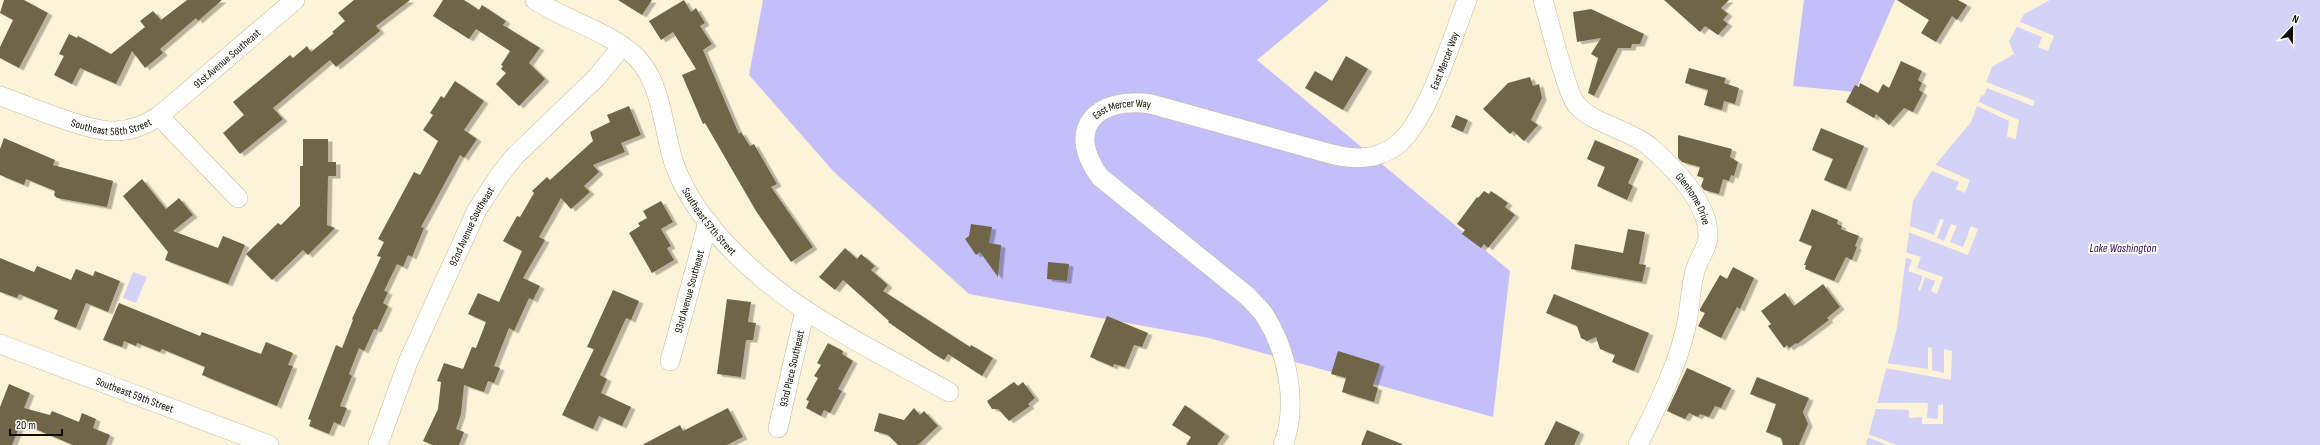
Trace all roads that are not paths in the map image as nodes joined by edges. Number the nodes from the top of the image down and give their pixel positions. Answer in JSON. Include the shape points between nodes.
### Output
{"nodes":[{"id":1,"x":295,"y":0,"type":"edge"},
{"id":2,"x":535,"y":0,"type":"edge"},
{"id":3,"x":1467,"y":0,"type":"edge"},
{"id":4,"x":1543,"y":0,"type":"edge"},
{"id":5,"x":622,"y":46,"type":"junction"},
{"id":6,"x":0,"y":96,"type":"edge"},
{"id":7,"x":159,"y":116,"type":"junction"},
{"id":8,"x":238,"y":198,"type":"dead end"},
{"id":9,"x":708,"y":222,"type":"junction"},
{"id":10,"x":805,"y":310,"type":"junction"},
{"id":11,"x":0,"y":344,"type":"edge"},
{"id":12,"x":670,"y":361,"type":"dead end"},
{"id":13,"x":949,"y":392,"type":"dead end"},
{"id":14,"x":778,"y":428,"type":"dead end"},
{"id":15,"x":269,"y":445,"type":"edge"},
{"id":16,"x":378,"y":445,"type":"edge"},
{"id":17,"x":1283,"y":445,"type":"edge"},
{"id":18,"x":1638,"y":445,"type":"edge"}],
"edges":[{"from":1,"to":7,"type":"street","name":"91st Avenue Southeast"},
{"from":2,"to":5,"type":"street","name":"Southeast 57th Street"},
{"from":3,"to":17,"type":"street","name":"East Mercer Way","via":[[1429,97],[1413,127],[1398,145],[1366,158],[1351,159],[1134,101],[1107,108],[1090,122],[1085,136],[1085,150],[1100,177],[1246,295],[1263,313],[1283,355],[1288,380],[1290,410],[1288,434]]},
{"from":4,"to":18,"type":"street","name":"Glenhome Drive","via":[[1575,103],[1592,117],[1648,145],[1693,194],[1705,217],[1709,235],[1695,268],[1681,347]]},
{"from":5,"to":9,"type":"street","name":"Southeast 57th Street","via":[[638,59],[650,80],[662,110],[673,161],[684,185]]},
{"from":5,"to":16,"type":"street","name":"92nd Avenue Southeast","via":[[597,77],[514,157],[477,210],[408,362]]},
{"from":6,"to":7,"type":"street","name":"Southeast 58th Street","via":[[83,125],[114,132],[142,127]]},
{"from":7,"to":8,"type":"street","name":"Southeast 58th Street"},
{"from":9,"to":10,"type":"street","name":"Southeast 57th Street","via":[[738,257],[783,296]]},
{"from":9,"to":12,"type":"street","name":"93rd Avenue Southeast"},
{"from":10,"to":13,"type":"street","name":"Southeast 57th Street"},
{"from":10,"to":14,"type":"street","name":"93rd Place Southeast"},
{"from":11,"to":15,"type":"street","name":"Southeast 59th Street"}]}
